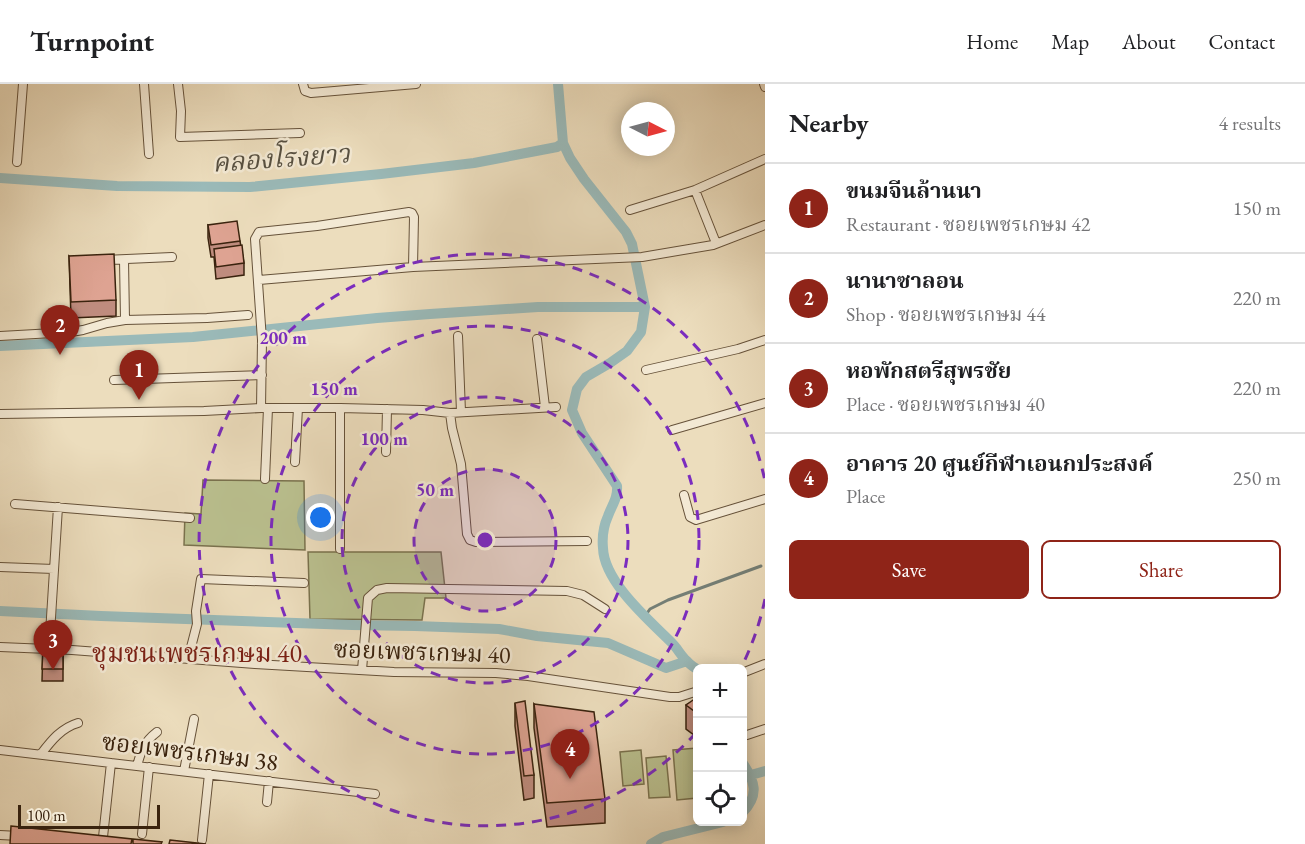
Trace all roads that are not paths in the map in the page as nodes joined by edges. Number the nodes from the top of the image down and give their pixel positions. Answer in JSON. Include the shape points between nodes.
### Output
{"nodes":[{"id":1,"x":23,"y":84,"type":"edge"},
{"id":2,"x":144,"y":84,"type":"edge"},
{"id":3,"x":178,"y":84,"type":"edge"},
{"id":4,"x":303,"y":84,"type":"edge"},
{"id":5,"x":416,"y":84,"type":"edge"},
{"id":6,"x":300,"y":133,"type":"dead end"},
{"id":7,"x":149,"y":154,"type":"dead end"},
{"id":8,"x":765,"y":159,"type":"edge"},
{"id":9,"x":17,"y":162,"type":"dead end"},
{"id":10,"x":695,"y":190,"type":"junction"},
{"id":11,"x":630,"y":210,"type":"dead end"},
{"id":12,"x":765,"y":225,"type":"edge"},
{"id":13,"x":716,"y":243,"type":"junction"},
{"id":14,"x":172,"y":257,"type":"dead end"},
{"id":15,"x":94,"y":260,"type":"edge"},
{"id":16,"x":124,"y":260,"type":"junction"},
{"id":17,"x":413,"y":267,"type":"junction"},
{"id":18,"x":259,"y":280,"type":"junction"},
{"id":19,"x":248,"y":315,"type":"dead end"},
{"id":20,"x":125,"y":320,"type":"junction"},
{"id":21,"x":0,"y":336,"type":"edge"},
{"id":22,"x":458,"y":336,"type":"dead end"},
{"id":23,"x":537,"y":339,"type":"dead end"},
{"id":24,"x":765,"y":340,"type":"edge"},
{"id":25,"x":646,"y":370,"type":"dead end"},
{"id":26,"x":262,"y":375,"type":"junction"},
{"id":27,"x":114,"y":380,"type":"dead end"},
{"id":28,"x":765,"y":403,"type":"edge"},
{"id":29,"x":545,"y":407,"type":"junction"},
{"id":30,"x":556,"y":407,"type":"dead end"},
{"id":31,"x":264,"y":408,"type":"junction"},
{"id":32,"x":298,"y":408,"type":"junction"},
{"id":33,"x":340,"y":408,"type":"junction"},
{"id":34,"x":387,"y":409,"type":"junction"},
{"id":35,"x":461,"y":412,"type":"junction"},
{"id":36,"x":450,"y":413,"type":"junction"},
{"id":37,"x":0,"y":414,"type":"edge"},
{"id":38,"x":672,"y":430,"type":"dead end"},
{"id":39,"x":386,"y":452,"type":"dead end"},
{"id":40,"x":295,"y":462,"type":"dead end"},
{"id":41,"x":265,"y":479,"type":"dead end"},
{"id":42,"x":684,"y":495,"type":"dead end"},
{"id":43,"x":765,"y":500,"type":"edge"},
{"id":44,"x":15,"y":504,"type":"dead end"},
{"id":45,"x":58,"y":507,"type":"junction"},
{"id":46,"x":190,"y":518,"type":"dead end"},
{"id":47,"x":587,"y":541,"type":"dead end"},
{"id":48,"x":340,"y":549,"type":"dead end"},
{"id":49,"x":0,"y":567,"type":"edge"},
{"id":50,"x":54,"y":569,"type":"junction"},
{"id":51,"x":304,"y":583,"type":"dead end"},
{"id":52,"x":604,"y":609,"type":"dead end"},
{"id":53,"x":0,"y":647,"type":"edge"},
{"id":54,"x":49,"y":649,"type":"junction"},
{"id":55,"x":189,"y":659,"type":"junction"},
{"id":56,"x":765,"y":664,"type":"edge"},
{"id":57,"x":362,"y":670,"type":"junction"},
{"id":58,"x":747,"y":672,"type":"edge"},
{"id":59,"x":693,"y":693,"type":"edge"},
{"id":60,"x":194,"y":719,"type":"dead end"},
{"id":61,"x":78,"y":723,"type":"dead end"},
{"id":62,"x":765,"y":729,"type":"edge"},
{"id":63,"x":157,"y":732,"type":"dead end"},
{"id":64,"x":747,"y":735,"type":"dead end"},
{"id":65,"x":0,"y":750,"type":"edge"},
{"id":66,"x":41,"y":754,"type":"junction"},
{"id":67,"x":111,"y":763,"type":"junction"},
{"id":68,"x":137,"y":766,"type":"junction"},
{"id":69,"x":149,"y":767,"type":"junction"},
{"id":70,"x":184,"y":771,"type":"junction"},
{"id":71,"x":209,"y":774,"type":"junction"},
{"id":72,"x":269,"y":781,"type":"junction"},
{"id":73,"x":375,"y":794,"type":"dead end"},
{"id":74,"x":267,"y":802,"type":"dead end"},
{"id":75,"x":142,"y":834,"type":"dead end"},
{"id":76,"x":0,"y":835,"type":"edge"},
{"id":77,"x":19,"y":836,"type":"edge"},
{"id":78,"x":103,"y":837,"type":"edge"},
{"id":79,"x":202,"y":840,"type":"dead end"}],
"edges":[{"from":1,"to":9,"type":"street"},
{"from":2,"to":7,"type":"street"},
{"from":3,"to":6,"type":"street","via":[[180,137]]},
{"from":4,"to":5,"type":"street","via":[[305,91],[311,93]]},
{"from":8,"to":10,"type":"street"},
{"from":10,"to":11,"type":"street"},
{"from":10,"to":13,"type":"street"},
{"from":12,"to":13,"type":"street"},
{"from":13,"to":17,"type":"street","via":[[625,259]]},
{"from":14,"to":16,"type":"street"},
{"from":15,"to":16,"type":"street"},
{"from":16,"to":20,"type":"street"},
{"from":17,"to":18,"type":"street"},
{"from":17,"to":18,"type":"street","via":[[414,217],[409,212],[259,232],[255,239]]},
{"from":18,"to":26,"type":"street"},
{"from":19,"to":20,"type":"street"},
{"from":20,"to":21,"type":"street","via":[[71,332]]},
{"from":22,"to":35,"type":"street"},
{"from":23,"to":29,"type":"street"},
{"from":24,"to":25,"type":"street"},
{"from":26,"to":27,"type":"street"},
{"from":26,"to":31,"type":"street"},
{"from":28,"to":38,"type":"street"},
{"from":29,"to":30,"type":"street"},
{"from":29,"to":35,"type":"street"},
{"from":31,"to":32,"type":"street"},
{"from":31,"to":37,"type":"street"},
{"from":31,"to":41,"type":"street"},
{"from":32,"to":33,"type":"street"},
{"from":32,"to":40,"type":"street"},
{"from":33,"to":34,"type":"street"},
{"from":33,"to":48,"type":"street"},
{"from":34,"to":36,"type":"street"},
{"from":34,"to":39,"type":"street"},
{"from":35,"to":36,"type":"street"},
{"from":36,"to":47,"type":"street","via":[[461,464],[466,534],[470,540]]},
{"from":42,"to":43,"type":"street","via":[[690,517],[696,520]]},
{"from":44,"to":45,"type":"street"},
{"from":45,"to":46,"type":"street"},
{"from":45,"to":50,"type":"street"},
{"from":49,"to":50,"type":"street"},
{"from":50,"to":54,"type":"street"},
{"from":51,"to":55,"type":"street","via":[[201,579]]},
{"from":52,"to":57,"type":"street","via":[[583,595],[567,591],[377,590],[368,598]]},
{"from":53,"to":54,"type":"street","name":"ซอยเพชรเกษม 40"},
{"from":54,"to":55,"type":"street","name":"ซอยเพชรเกษม 40"},
{"from":55,"to":57,"type":"street","name":"ซอยเพชรเกษม 40"},
{"from":56,"to":58,"type":"street"},
{"from":57,"to":59,"type":"street","name":"ซอยเพชรเกษม 40","via":[[496,673],[670,698]]},
{"from":60,"to":70,"type":"street"},
{"from":61,"to":66,"type":"street","via":[[60,732]]},
{"from":62,"to":64,"type":"street"},
{"from":63,"to":68,"type":"street","via":[[142,748]]},
{"from":65,"to":66,"type":"street","name":"ซอยเพชรเกษม 38"},
{"from":66,"to":67,"type":"street","name":"ซอยเพชรเกษม 38"},
{"from":67,"to":68,"type":"street","name":"ซอยเพชรเกษม 38"},
{"from":67,"to":78,"type":"street"},
{"from":68,"to":69,"type":"street","name":"ซอยเพชรเกษม 38"},
{"from":69,"to":70,"type":"street","name":"ซอยเพชรเกษม 38"},
{"from":69,"to":75,"type":"street"},
{"from":70,"to":71,"type":"street","name":"ซอยเพชรเกษม 38"},
{"from":71,"to":72,"type":"street","name":"ซอยเพชรเกษม 38"},
{"from":71,"to":79,"type":"street"},
{"from":72,"to":73,"type":"street","name":"ซอยเพชรเกษม 38"},
{"from":72,"to":74,"type":"street"},
{"from":76,"to":77,"type":"street"}]}
